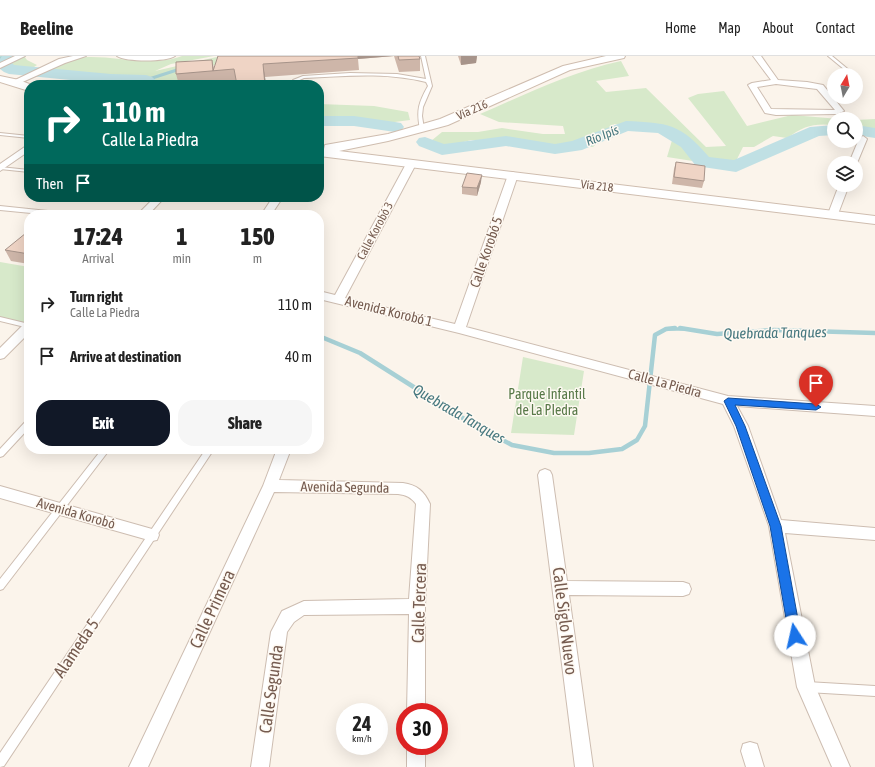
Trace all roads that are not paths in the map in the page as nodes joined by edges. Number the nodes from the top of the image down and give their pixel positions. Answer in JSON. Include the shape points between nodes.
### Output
{"nodes":[{"id":1,"x":21,"y":56,"type":"edge"},
{"id":2,"x":82,"y":56,"type":"edge"},
{"id":3,"x":122,"y":56,"type":"edge"},
{"id":4,"x":171,"y":56,"type":"edge"},
{"id":5,"x":423,"y":56,"type":"edge"},
{"id":6,"x":620,"y":56,"type":"edge"},
{"id":7,"x":757,"y":56,"type":"edge"},
{"id":8,"x":830,"y":56,"type":"edge"},
{"id":9,"x":0,"y":66,"type":"edge"},
{"id":10,"x":845,"y":68,"type":"edge"},
{"id":11,"x":0,"y":79,"type":"edge"},
{"id":12,"x":296,"y":80,"type":"edge"},
{"id":13,"x":428,"y":81,"type":"junction"},
{"id":14,"x":15,"y":82,"type":"junction"},
{"id":15,"x":776,"y":82,"type":"junction"},
{"id":16,"x":24,"y":86,"type":"edge"},
{"id":17,"x":422,"y":129,"type":"junction"},
{"id":18,"x":0,"y":134,"type":"edge"},
{"id":19,"x":403,"y":134,"type":"junction"},
{"id":20,"x":24,"y":136,"type":"edge"},
{"id":21,"x":324,"y":149,"type":"edge"},
{"id":22,"x":24,"y":151,"type":"edge"},
{"id":23,"x":324,"y":151,"type":"edge"},
{"id":24,"x":410,"y":164,"type":"junction"},
{"id":25,"x":0,"y":168,"type":"edge"},
{"id":26,"x":24,"y":170,"type":"edge"},
{"id":27,"x":513,"y":175,"type":"junction"},
{"id":28,"x":841,"y":192,"type":"edge"},
{"id":29,"x":155,"y":202,"type":"edge"},
{"id":30,"x":0,"y":208,"type":"edge"},
{"id":31,"x":147,"y":210,"type":"edge"},
{"id":32,"x":24,"y":211,"type":"edge"},
{"id":33,"x":833,"y":214,"type":"junction"},
{"id":34,"x":875,"y":220,"type":"edge"},
{"id":35,"x":324,"y":296,"type":"edge"},
{"id":36,"x":339,"y":298,"type":"junction"},
{"id":37,"x":0,"y":320,"type":"edge"},
{"id":38,"x":24,"y":325,"type":"edge"},
{"id":39,"x":459,"y":329,"type":"junction"},
{"id":40,"x":24,"y":331,"type":"edge"},
{"id":41,"x":0,"y":355,"type":"edge"},
{"id":42,"x":728,"y":401,"type":"junction"},
{"id":43,"x":875,"y":411,"type":"edge"},
{"id":44,"x":24,"y":428,"type":"edge"},
{"id":45,"x":0,"y":454,"type":"edge"},
{"id":46,"x":102,"y":454,"type":"edge"},
{"id":47,"x":207,"y":454,"type":"edge"},
{"id":48,"x":282,"y":454,"type":"edge"},
{"id":49,"x":545,"y":475,"type":"dead end"},
{"id":50,"x":270,"y":486,"type":"junction"},
{"id":51,"x":0,"y":492,"type":"edge"},
{"id":52,"x":419,"y":495,"type":"joint"},
{"id":53,"x":59,"y":509,"type":"junction"},
{"id":54,"x":776,"y":526,"type":"junction"},
{"id":55,"x":875,"y":534,"type":"edge"},
{"id":56,"x":152,"y":535,"type":"junction"},
{"id":57,"x":0,"y":586,"type":"edge"},
{"id":58,"x":562,"y":588,"type":"junction"},
{"id":59,"x":683,"y":589,"type":"dead end"},
{"id":60,"x":417,"y":606,"type":"junction"},
{"id":61,"x":806,"y":687,"type":"junction"},
{"id":62,"x":875,"y":691,"type":"edge"},
{"id":63,"x":416,"y":703,"type":"edge"},
{"id":64,"x":416,"y":755,"type":"edge"},
{"id":65,"x":0,"y":762,"type":"edge"},
{"id":66,"x":138,"y":767,"type":"edge"},
{"id":67,"x":260,"y":767,"type":"edge"},
{"id":68,"x":416,"y":767,"type":"edge"},
{"id":69,"x":584,"y":767,"type":"edge"},
{"id":70,"x":841,"y":767,"type":"edge"}],
"edges":[{"from":1,"to":9,"type":"street"},
{"from":2,"to":14,"type":"street","via":[[62,60]]},
{"from":3,"to":4,"type":"street"},
{"from":5,"to":13,"type":"lane"},
{"from":6,"to":17,"type":"main road","name":"Vía 216","via":[[567,68],[444,122]]},
{"from":7,"to":15,"type":"street"},
{"from":8,"to":10,"type":"lane"},
{"from":11,"to":14,"type":"main road"},
{"from":12,"to":13,"type":"lane","via":[[303,77],[361,74],[413,76]]},
{"from":13,"to":17,"type":"lane","via":[[430,86],[420,106]]},
{"from":14,"to":16,"type":"main road"},
{"from":15,"to":15,"type":"street","via":[[807,84],[820,88],[840,111],[768,111],[752,85]]},
{"from":17,"to":19,"type":"main road","name":"Vía 216"},
{"from":18,"to":20,"type":"lane"},
{"from":19,"to":21,"type":"main road","name":"Vía 216"},
{"from":19,"to":24,"type":"main road","via":[[389,151],[397,160]]},
{"from":22,"to":25,"type":"street"},
{"from":23,"to":24,"type":"main road","name":"Vía 218"},
{"from":24,"to":27,"type":"main road","name":"Vía 218"},
{"from":24,"to":36,"type":"street","name":"Calle Korobó 3"},
{"from":25,"to":26,"type":"lane"},
{"from":27,"to":33,"type":"main road","name":"Vía 218"},
{"from":27,"to":39,"type":"street","name":"Calle Korobó 5"},
{"from":28,"to":33,"type":"street"},
{"from":29,"to":31,"type":"street"},
{"from":30,"to":32,"type":"lane"},
{"from":33,"to":34,"type":"main road","name":"Vía 218"},
{"from":35,"to":36,"type":"street","name":"Avenida Korobó 1"},
{"from":36,"to":39,"type":"street","name":"Avenida Korobó 1"},
{"from":37,"to":38,"type":"lane"},
{"from":39,"to":42,"type":"street","name":"Calle La Piedra"},
{"from":40,"to":41,"type":"street"},
{"from":42,"to":43,"type":"street","name":"Calle La Piedra"},
{"from":42,"to":54,"type":"street","via":[[741,426]]},
{"from":44,"to":45,"type":"lane"},
{"from":46,"to":53,"type":"lane"},
{"from":47,"to":56,"type":"lane","name":"Alameda 5"},
{"from":48,"to":50,"type":"street","name":"Calle Primera"},
{"from":49,"to":58,"type":"street","name":"Calle Siglo Nuevo"},
{"from":50,"to":52,"type":"street","name":"Avenida Segunda","via":[[398,488],[409,489]]},
{"from":50,"to":66,"type":"street","name":"Calle Primera"},
{"from":51,"to":53,"type":"street","name":"Avenida Korobó"},
{"from":52,"to":60,"type":"street","name":"Calle Tercera","via":[[423,511]]},
{"from":53,"to":56,"type":"street","name":"Avenida Korobó"},
{"from":53,"to":57,"type":"lane"},
{"from":54,"to":55,"type":"street"},
{"from":54,"to":61,"type":"street"},
{"from":56,"to":65,"type":"lane","name":"Alameda 5"},
{"from":58,"to":59,"type":"street"},
{"from":58,"to":69,"type":"street","name":"Calle Siglo Nuevo"},
{"from":60,"to":63,"type":"street","name":"Calle Tercera"},
{"from":60,"to":67,"type":"street","name":"Calle Segunda","via":[[304,608],[290,613],[283,621],[280,632]]},
{"from":61,"to":62,"type":"lane"},
{"from":61,"to":70,"type":"street"},
{"from":64,"to":68,"type":"street"}]}
